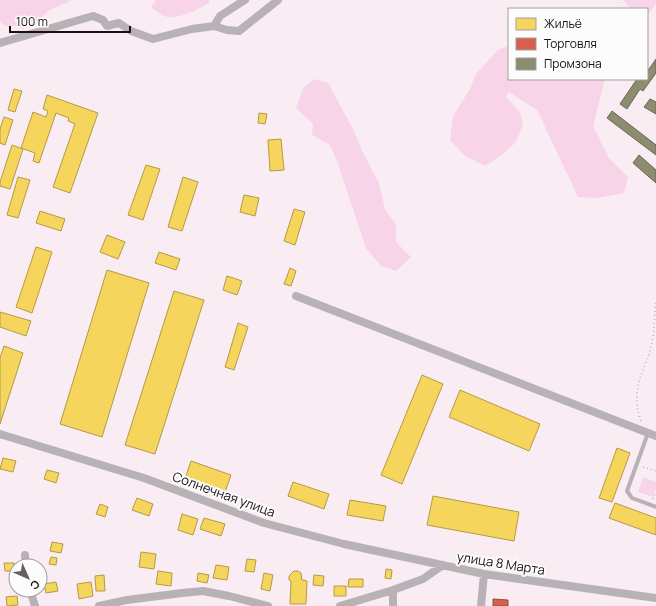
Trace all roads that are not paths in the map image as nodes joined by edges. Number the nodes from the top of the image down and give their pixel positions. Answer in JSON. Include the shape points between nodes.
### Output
{"nodes":[{"id":1,"x":245,"y":0,"type":"edge"},
{"id":2,"x":278,"y":0,"type":"edge"},
{"id":3,"x":214,"y":26,"type":"junction"},
{"id":4,"x":0,"y":43,"type":"edge"},
{"id":5,"x":296,"y":296,"type":"dead end"},
{"id":6,"x":646,"y":432,"type":"junction"},
{"id":7,"x":0,"y":434,"type":"edge"},
{"id":8,"x":656,"y":436,"type":"edge"},
{"id":9,"x":654,"y":506,"type":"edge"},
{"id":10,"x":25,"y":555,"type":"dead end"},
{"id":11,"x":25,"y":558,"type":"edge"},
{"id":12,"x":443,"y":565,"type":"junction"},
{"id":13,"x":484,"y":574,"type":"junction"},
{"id":14,"x":393,"y":590,"type":"junction"},
{"id":15,"x":656,"y":598,"type":"edge"},
{"id":16,"x":350,"y":605,"type":"edge"},
{"id":17,"x":99,"y":606,"type":"edge"},
{"id":18,"x":268,"y":606,"type":"edge"},
{"id":19,"x":340,"y":606,"type":"edge"},
{"id":20,"x":393,"y":606,"type":"edge"},
{"id":21,"x":481,"y":606,"type":"edge"}],
"edges":[{"from":1,"to":3,"type":"street","via":[[220,16]]},
{"from":2,"to":3,"type":"street","via":[[239,31]]},
{"from":3,"to":4,"type":"street","via":[[153,40],[119,23],[107,26],[103,20],[93,16]]},
{"from":5,"to":6,"type":"street"},
{"from":6,"to":8,"type":"street"},
{"from":6,"to":9,"type":"lane","via":[[628,493],[632,498]]},
{"from":7,"to":12,"type":"street","name":"Солнечная улица","via":[[144,478],[264,523],[344,544]]},
{"from":10,"to":11,"type":"street"},
{"from":12,"to":13,"type":"street","name":"улица 8 Марта"},
{"from":12,"to":14,"type":"street","name":"улица 8 Марта","via":[[423,579]]},
{"from":13,"to":15,"type":"street","name":"улица 8 Марта"},
{"from":13,"to":21,"type":"street"},
{"from":14,"to":16,"type":"street","name":"улица 8 Марта"},
{"from":14,"to":20,"type":"street"},
{"from":16,"to":19,"type":"street","name":"улица 8 Марта"},
{"from":17,"to":18,"type":"street","via":[[182,592],[203,591]]}]}
